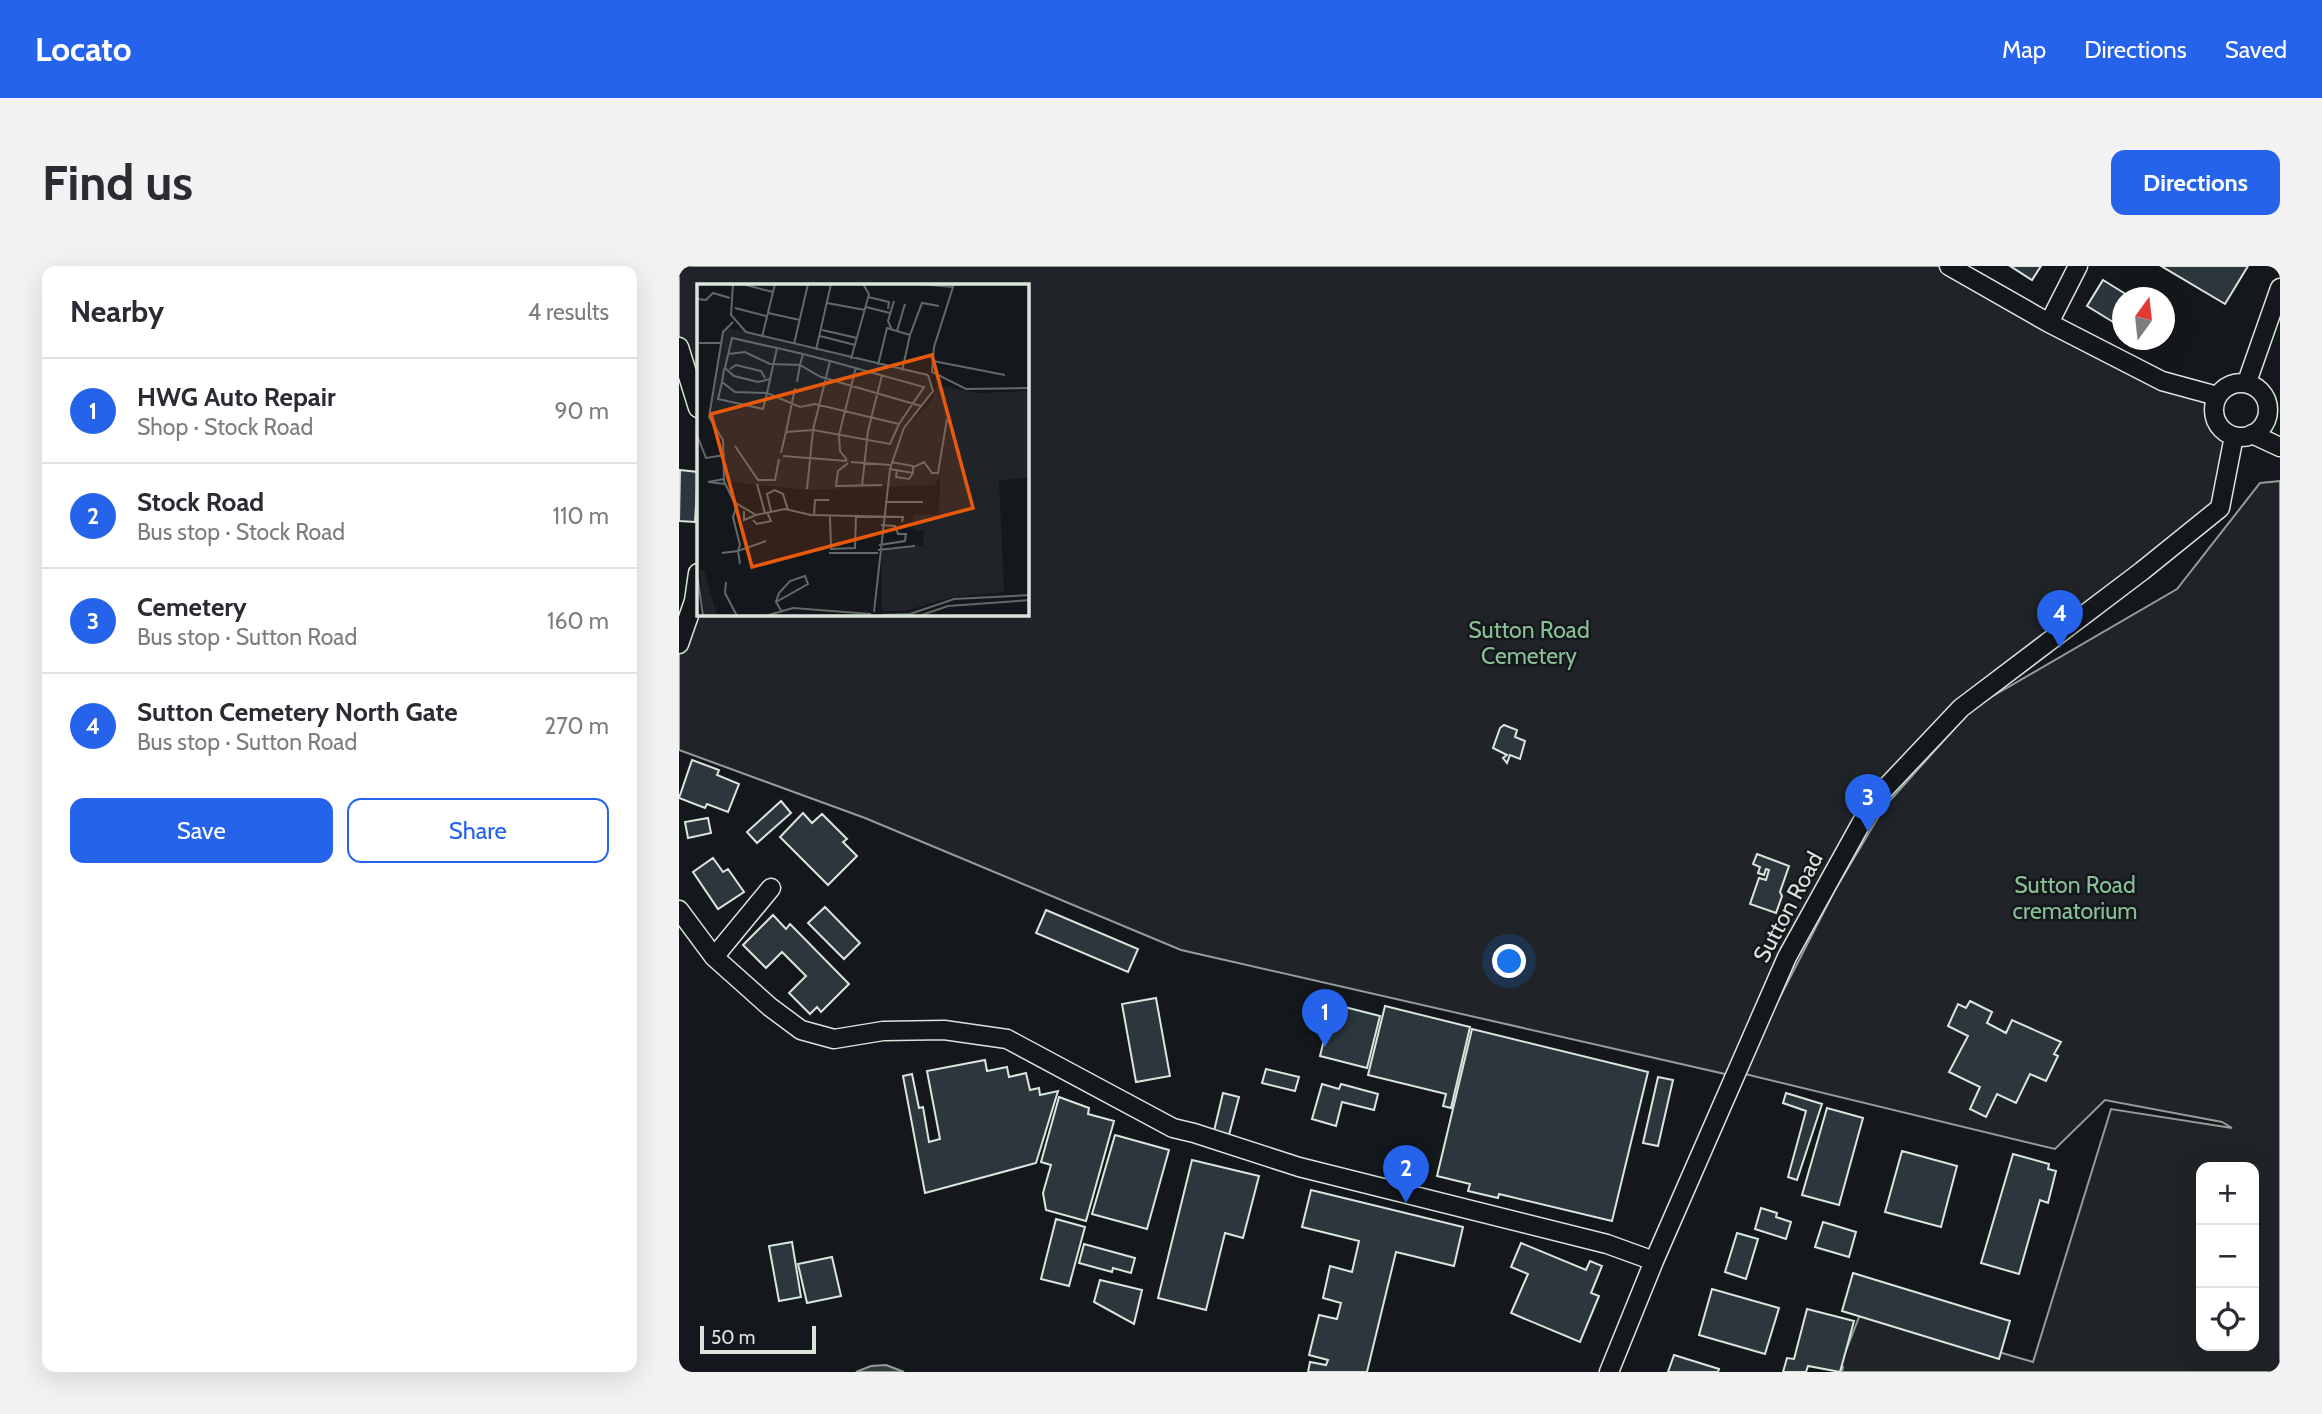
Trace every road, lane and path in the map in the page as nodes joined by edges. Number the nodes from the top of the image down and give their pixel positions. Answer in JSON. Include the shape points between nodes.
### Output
{"nodes":[{"id":1,"x":1949,"y":266,"type":"edge"},
{"id":2,"x":2078,"y":266,"type":"edge"},
{"id":3,"x":2280,"y":288,"type":"edge"},
{"id":4,"x":2049,"y":323,"type":"junction"},
{"id":5,"x":679,"y":347,"type":"edge"},
{"id":6,"x":2247,"y":383,"type":"junction"},
{"id":7,"x":2217,"y":396,"type":"junction"},
{"id":8,"x":697,"y":405,"type":"edge"},
{"id":9,"x":2258,"y":431,"type":"edge"},
{"id":10,"x":2280,"y":447,"type":"edge"},
{"id":11,"x":697,"y":580,"type":"edge"},
{"id":12,"x":679,"y":644,"type":"edge"},
{"id":13,"x":771,"y":888,"type":"dead end"},
{"id":14,"x":679,"y":910,"type":"edge"},
{"id":15,"x":714,"y":957,"type":"junction"},
{"id":16,"x":1654,"y":1261,"type":"junction"},
{"id":17,"x":1609,"y":1372,"type":"edge"}],
"edges":[{"from":1,"to":4,"type":"street"},
{"from":2,"to":4,"type":"street"},
{"from":3,"to":6,"type":"street"},
{"from":4,"to":7,"type":"street","via":[[2162,381]]},
{"from":5,"to":8,"type":"street"},
{"from":6,"to":7,"type":"street","via":[[2227,386]]},
{"from":6,"to":9,"type":"street","name":"Sutton Road","via":[[2263,392],[2269,408]]},
{"from":7,"to":9,"type":"street","via":[[2214,413],[2221,428]]},
{"from":9,"to":10,"type":"street"},
{"from":9,"to":16,"type":"street","name":"Sutton Road","via":[[2220,508],[1961,708],[1874,800],[1787,957]]},
{"from":11,"to":12,"type":"street"},
{"from":13,"to":15,"type":"street"},
{"from":14,"to":15,"type":"street"},
{"from":15,"to":16,"type":"street","via":[[801,1030],[834,1039],[883,1031],[944,1030],[1007,1039],[1173,1128],[1299,1167],[1607,1244]]},
{"from":16,"to":17,"type":"street","name":"Sutton Road"}]}
